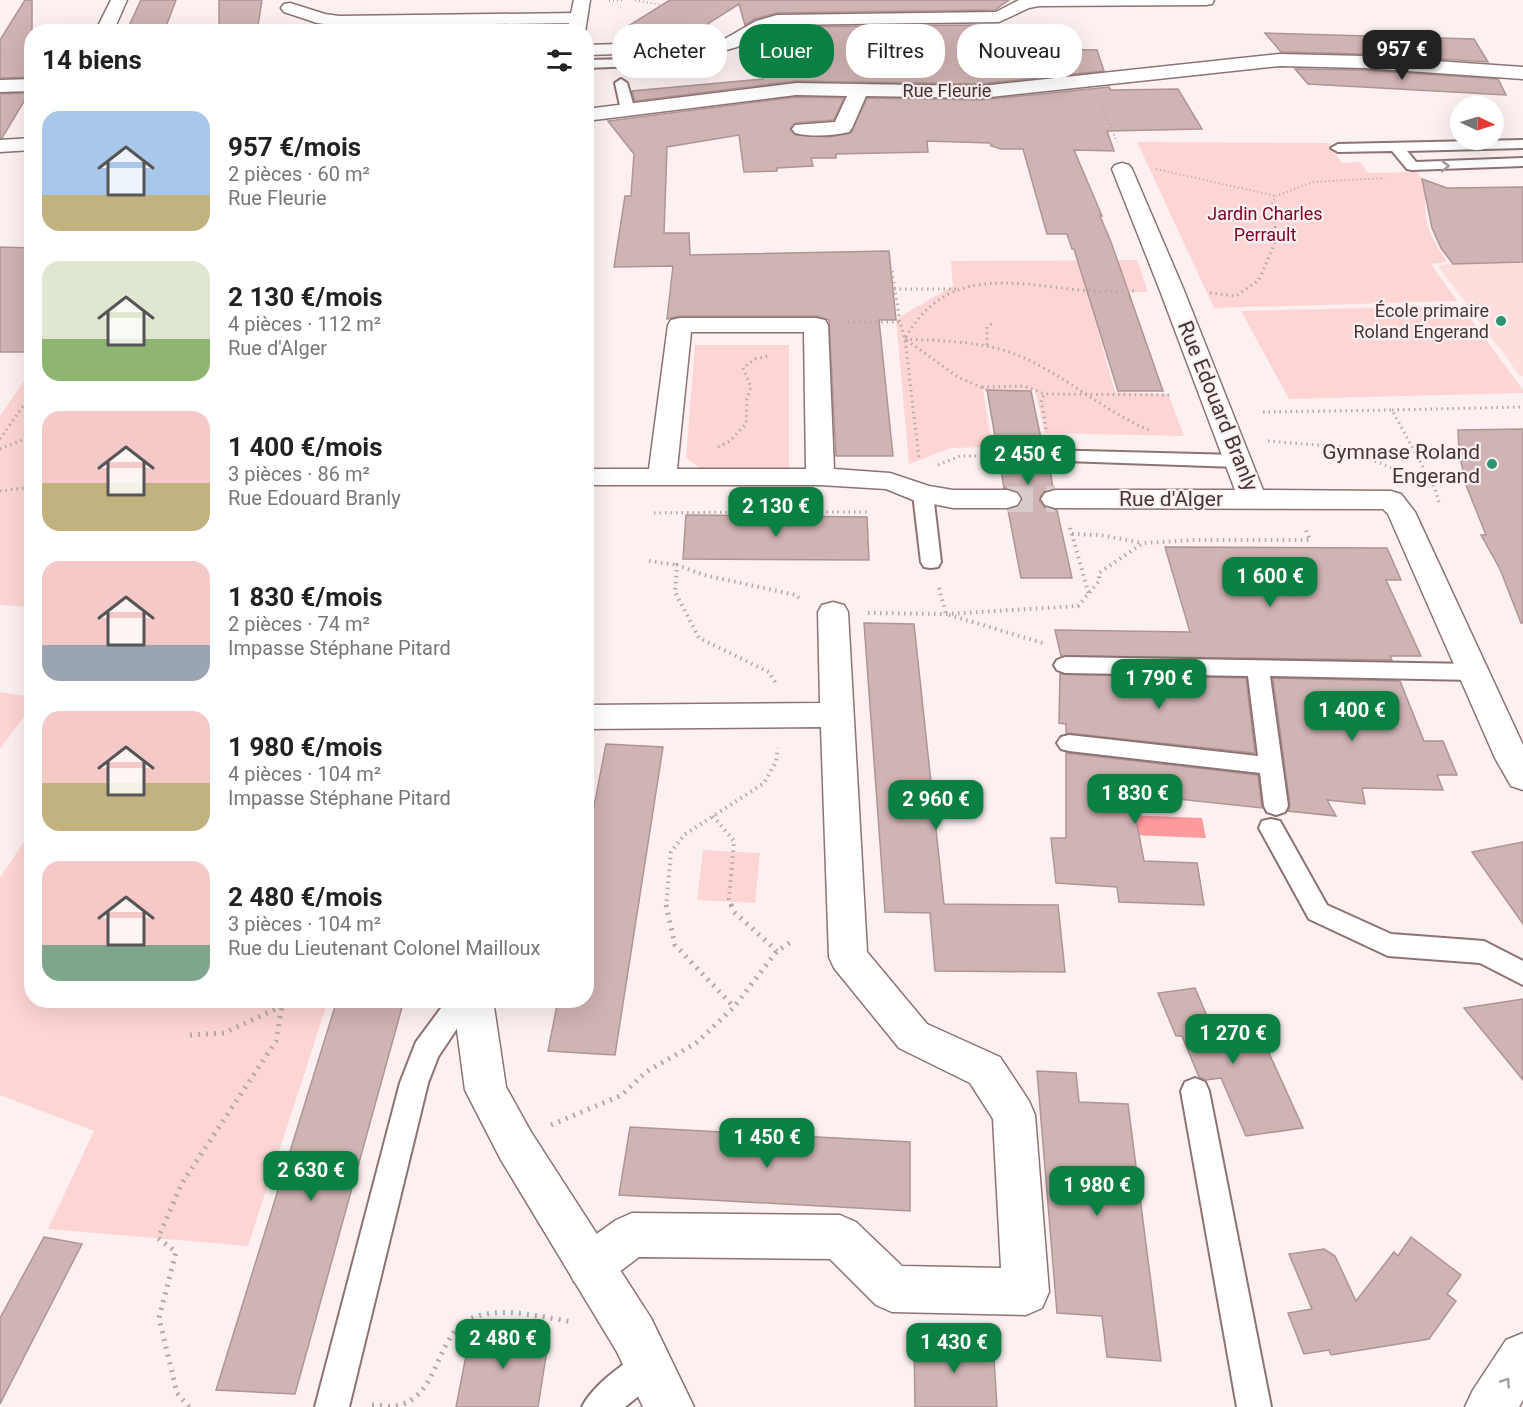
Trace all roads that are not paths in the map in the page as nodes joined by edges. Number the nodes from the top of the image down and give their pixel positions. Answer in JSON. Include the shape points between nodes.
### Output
{"nodes":[{"id":1,"x":118,"y":0,"type":"edge"},
{"id":2,"x":582,"y":0,"type":"edge"},
{"id":3,"x":1061,"y":0,"type":"edge"},
{"id":4,"x":1206,"y":0,"type":"edge"},
{"id":5,"x":290,"y":8,"type":"dead end"},
{"id":6,"x":108,"y":24,"type":"edge"},
{"id":7,"x":518,"y":24,"type":"edge"},
{"id":8,"x":577,"y":24,"type":"edge"},
{"id":9,"x":594,"y":50,"type":"edge"},
{"id":10,"x":612,"y":63,"type":"edge"},
{"id":11,"x":594,"y":64,"type":"edge"},
{"id":12,"x":1523,"y":73,"type":"edge"},
{"id":13,"x":621,"y":83,"type":"dead end"},
{"id":14,"x":24,"y":84,"type":"edge"},
{"id":15,"x":0,"y":86,"type":"edge"},
{"id":16,"x":859,"y":90,"type":"junction"},
{"id":17,"x":628,"y":110,"type":"junction"},
{"id":18,"x":594,"y":114,"type":"edge"},
{"id":19,"x":802,"y":129,"type":"dead end"},
{"id":20,"x":24,"y":144,"type":"edge"},
{"id":21,"x":1523,"y":144,"type":"edge"},
{"id":22,"x":0,"y":146,"type":"edge"},
{"id":23,"x":1396,"y":147,"type":"junction"},
{"id":24,"x":1338,"y":148,"type":"dead end"},
{"id":25,"x":1523,"y":162,"type":"edge"},
{"id":26,"x":1122,"y":169,"type":"road end"},
{"id":27,"x":1044,"y":456,"type":"dead end"},
{"id":28,"x":1237,"y":461,"type":"junction"},
{"id":29,"x":594,"y":477,"type":"edge"},
{"id":30,"x":820,"y":477,"type":"junction"},
{"id":31,"x":662,"y":478,"type":"junction"},
{"id":32,"x":923,"y":494,"type":"junction"},
{"id":33,"x":1007,"y":499,"type":"tunnel mouth"},
{"id":34,"x":1055,"y":499,"type":"tunnel mouth"},
{"id":35,"x":1252,"y":499,"type":"junction"},
{"id":36,"x":931,"y":562,"type":"road end"},
{"id":37,"x":833,"y":612,"type":"road end"},
{"id":38,"x":1065,"y":665,"type":"road end"},
{"id":39,"x":1258,"y":668,"type":"junction"},
{"id":40,"x":1473,"y":672,"type":"junction"},
{"id":41,"x":838,"y":715,"type":"junction"},
{"id":42,"x":594,"y":717,"type":"edge"},
{"id":43,"x":1069,"y":743,"type":"dead end"},
{"id":44,"x":1270,"y":766,"type":"junction"},
{"id":45,"x":1523,"y":777,"type":"edge"},
{"id":46,"x":1523,"y":974,"type":"edge"},
{"id":47,"x":458,"y":1008,"type":"edge"},
{"id":48,"x":474,"y":1008,"type":"edge"},
{"id":49,"x":1195,"y":1091,"type":"dead end"},
{"id":50,"x":590,"y":1266,"type":"junction"},
{"id":51,"x":1523,"y":1357,"type":"edge"},
{"id":52,"x":649,"y":1366,"type":"junction"},
{"id":53,"x":332,"y":1406,"type":"edge"},
{"id":54,"x":599,"y":1407,"type":"edge"},
{"id":55,"x":669,"y":1407,"type":"edge"},
{"id":56,"x":1254,"y":1407,"type":"edge"},
{"id":57,"x":1490,"y":1407,"type":"edge"}],
"edges":[{"from":1,"to":6,"type":"street"},
{"from":2,"to":8,"type":"street"},
{"from":3,"to":4,"type":"street"},
{"from":3,"to":9,"type":"street","via":[[1030,2],[999,17],[777,20],[723,46]]},
{"from":5,"to":7,"type":"street","via":[[323,20]]},
{"from":10,"to":11,"type":"lane"},
{"from":12,"to":16,"type":"street","name":"Rue Fleurie","via":[[1280,60],[981,92]]},
{"from":13,"to":17,"type":"lane"},
{"from":14,"to":15,"type":"street"},
{"from":16,"to":17,"type":"street","name":"Rue Fleurie","via":[[796,88]]},
{"from":16,"to":19,"type":"street","via":[[842,128]]},
{"from":17,"to":18,"type":"street","name":"Rue Fleurie"},
{"from":20,"to":22,"type":"street"},
{"from":21,"to":23,"type":"lane"},
{"from":23,"to":24,"type":"lane"},
{"from":23,"to":25,"type":"lane","one_way":true,"via":[[1412,166]]},
{"from":26,"to":28,"type":"street","name":"Rue Edouard Branly"},
{"from":27,"to":28,"type":"lane","name":"Rue d'Alger"},
{"from":28,"to":35,"type":"street","name":"Rue Edouard Branly"},
{"from":29,"to":31,"type":"street"},
{"from":30,"to":31,"type":"street"},
{"from":30,"to":31,"type":"street","via":[[816,325],[681,325]]},
{"from":30,"to":32,"type":"street","via":[[890,481]]},
{"from":32,"to":33,"type":"street","via":[[954,499]]},
{"from":32,"to":36,"type":"lane"},
{"from":34,"to":35,"type":"street","name":"Rue d'Alger"},
{"from":35,"to":40,"type":"street","name":"Rue Edouard Branly","via":[[1391,500],[1401,513]]},
{"from":37,"to":41,"type":"street"},
{"from":38,"to":39,"type":"lane"},
{"from":39,"to":40,"type":"lane"},
{"from":39,"to":44,"type":"lane"},
{"from":40,"to":45,"type":"street","name":"Rue Edouard Branly"},
{"from":41,"to":42,"type":"street"},
{"from":41,"to":50,"type":"street","via":[[848,957],[913,1036],[985,1070],[1014,1115],[1026,1292],[892,1288],[840,1237],[632,1235]]},
{"from":43,"to":44,"type":"lane"},
{"from":44,"to":46,"type":"lane","via":[[1273,817],[1318,912],[1388,945],[1484,952]]},
{"from":47,"to":53,"type":"lane","via":[[426,1051],[414,1083]]},
{"from":48,"to":50,"type":"street","via":[[486,1090]]},
{"from":49,"to":56,"type":"lane"},
{"from":50,"to":52,"type":"street"},
{"from":57,"to":51,"type":"street","one_way":true},
{"from":52,"to":54,"type":"lane"},
{"from":52,"to":55,"type":"street"}]}
